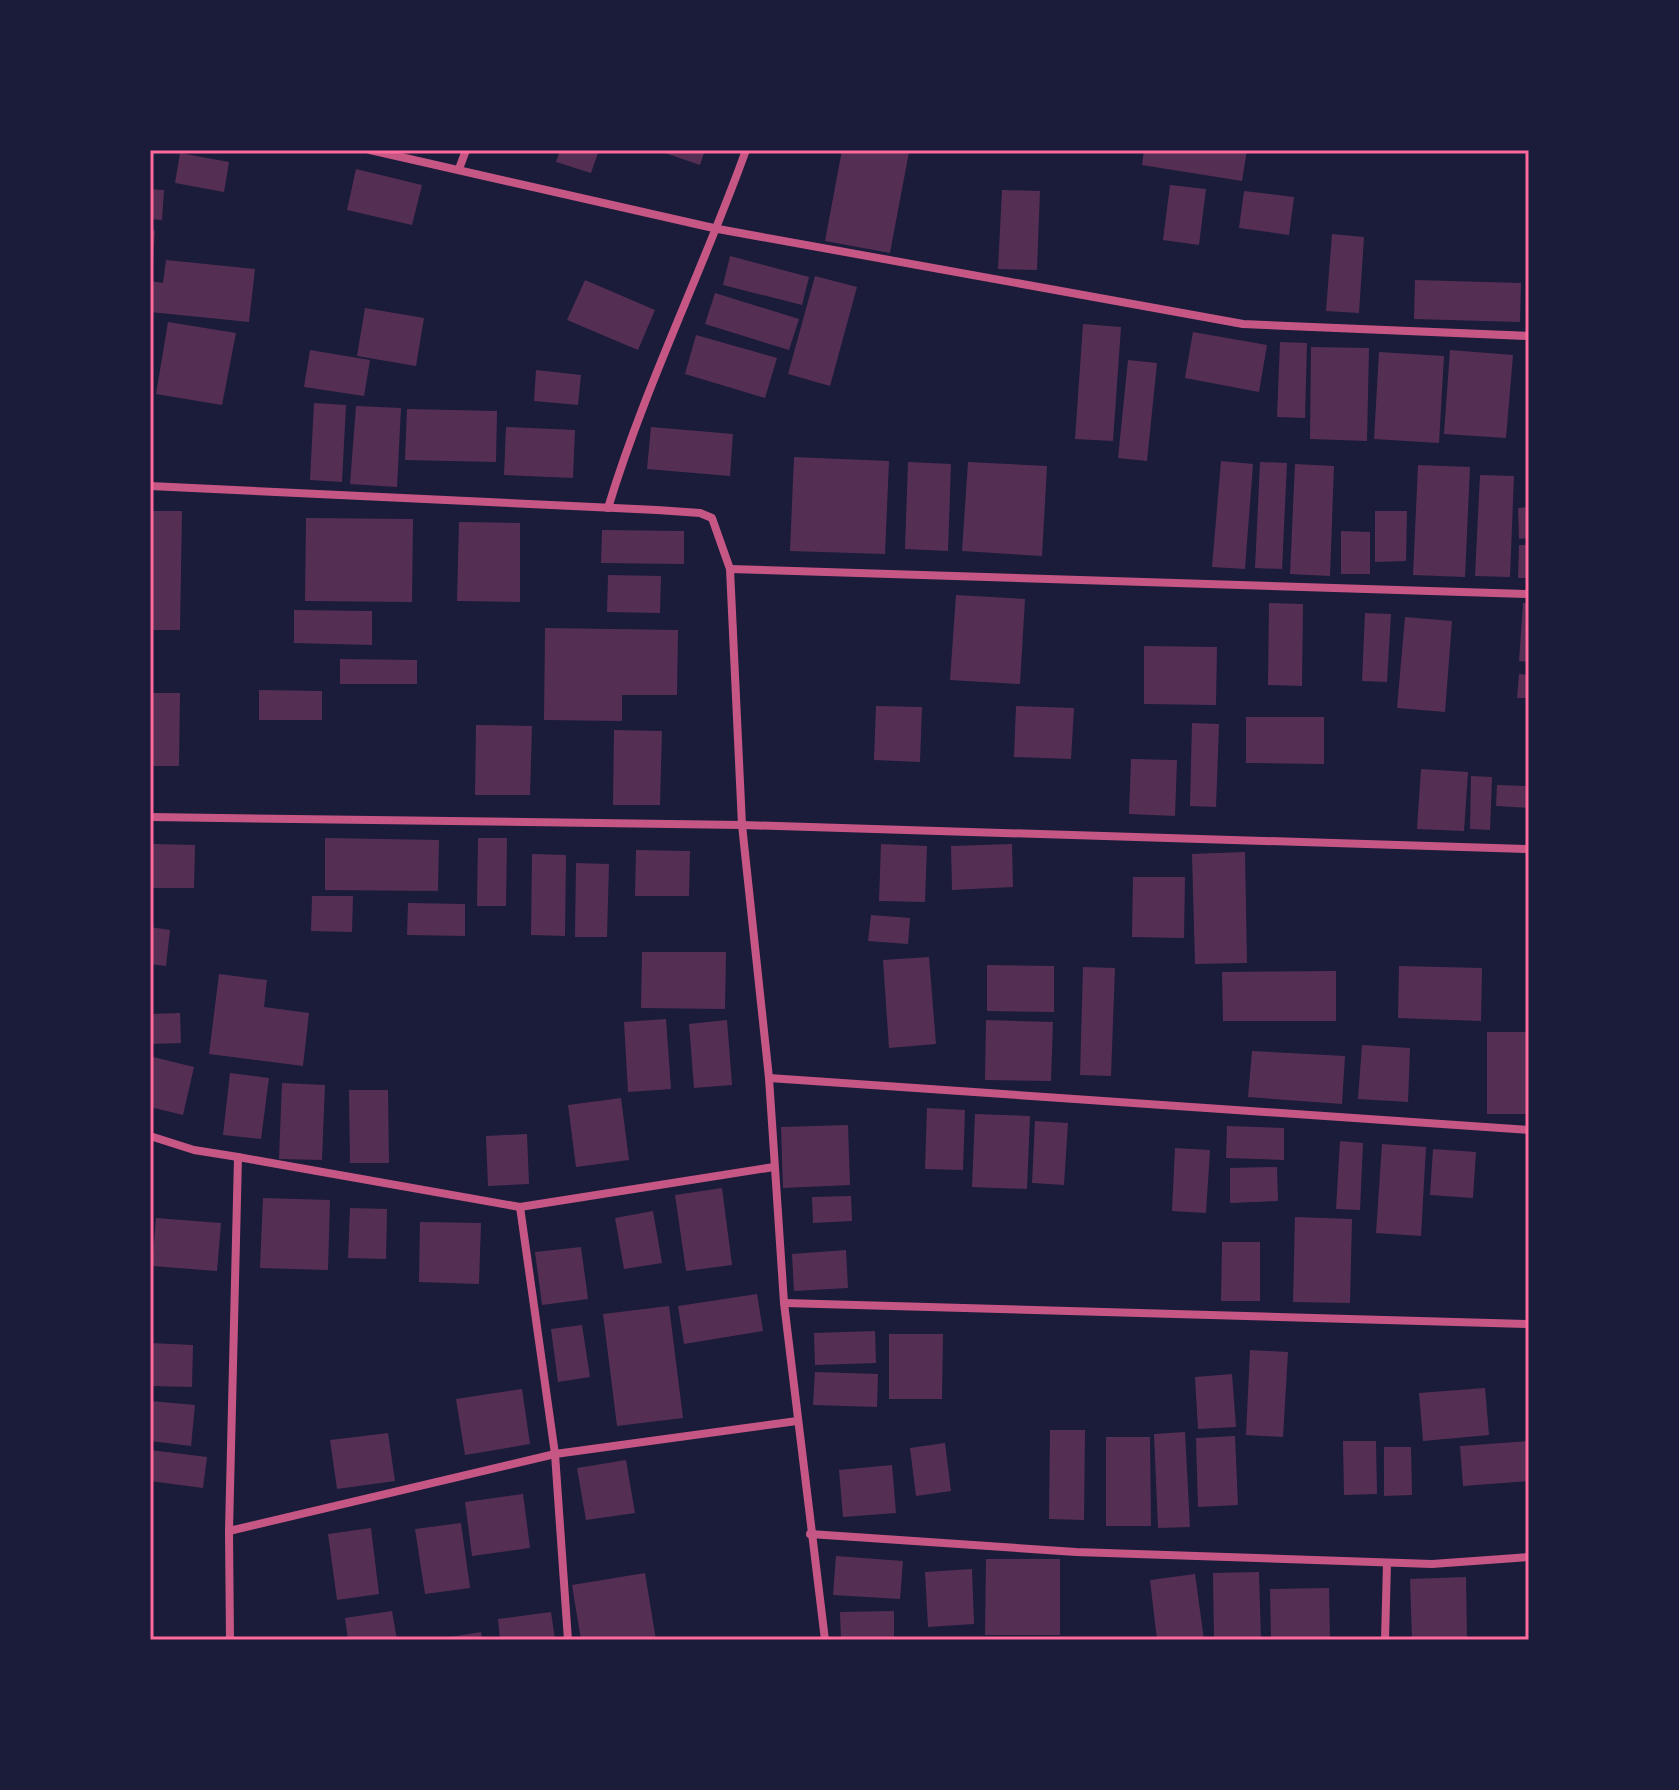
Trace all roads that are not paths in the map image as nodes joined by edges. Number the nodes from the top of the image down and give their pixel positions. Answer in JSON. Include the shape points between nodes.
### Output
{"nodes":[{"id":1,"x":370,"y":150,"type":"edge"},
{"id":2,"x":466,"y":150,"type":"edge"},
{"id":3,"x":746,"y":150,"type":"edge"},
{"id":4,"x":459,"y":169,"type":"junction"},
{"id":5,"x":718,"y":229,"type":"junction"},
{"id":6,"x":1529,"y":336,"type":"edge"},
{"id":7,"x":150,"y":486,"type":"edge"},
{"id":8,"x":608,"y":508,"type":"junction"},
{"id":9,"x":730,"y":569,"type":"junction"},
{"id":10,"x":1529,"y":594,"type":"edge"},
{"id":11,"x":150,"y":817,"type":"edge"},
{"id":12,"x":742,"y":825,"type":"junction"},
{"id":13,"x":1529,"y":849,"type":"edge"},
{"id":14,"x":769,"y":1078,"type":"junction"},
{"id":15,"x":1529,"y":1130,"type":"edge"},
{"id":16,"x":150,"y":1136,"type":"edge"},
{"id":17,"x":238,"y":1157,"type":"junction"},
{"id":18,"x":774,"y":1167,"type":"junction"},
{"id":19,"x":520,"y":1207,"type":"junction"},
{"id":20,"x":784,"y":1303,"type":"junction"},
{"id":21,"x":1529,"y":1324,"type":"edge"},
{"id":22,"x":797,"y":1421,"type":"junction"},
{"id":23,"x":555,"y":1454,"type":"junction"},
{"id":24,"x":229,"y":1531,"type":"junction"},
{"id":25,"x":810,"y":1534,"type":"junction"},
{"id":26,"x":1529,"y":1557,"type":"edge"},
{"id":27,"x":1387,"y":1563,"type":"junction"},
{"id":28,"x":230,"y":1640,"type":"edge"},
{"id":29,"x":568,"y":1640,"type":"edge"},
{"id":30,"x":825,"y":1640,"type":"edge"},
{"id":31,"x":1385,"y":1640,"type":"edge"}],
"edges":[{"from":1,"to":4,"type":"street"},
{"from":2,"to":4,"type":"street"},
{"from":3,"to":5,"type":"street"},
{"from":4,"to":5,"type":"street"},
{"from":5,"to":6,"type":"street","via":[[1243,324]]},
{"from":5,"to":8,"type":"street","via":[[625,450]]},
{"from":7,"to":8,"type":"street"},
{"from":8,"to":9,"type":"street","via":[[712,518]]},
{"from":9,"to":10,"type":"street"},
{"from":9,"to":12,"type":"street"},
{"from":11,"to":12,"type":"street"},
{"from":12,"to":13,"type":"street"},
{"from":12,"to":14,"type":"street"},
{"from":14,"to":15,"type":"street"},
{"from":14,"to":18,"type":"street"},
{"from":16,"to":17,"type":"street"},
{"from":17,"to":19,"type":"street"},
{"from":17,"to":24,"type":"street"},
{"from":18,"to":19,"type":"street"},
{"from":18,"to":20,"type":"street"},
{"from":19,"to":23,"type":"street"},
{"from":20,"to":21,"type":"street"},
{"from":20,"to":22,"type":"street"},
{"from":22,"to":23,"type":"street"},
{"from":22,"to":25,"type":"street"},
{"from":23,"to":24,"type":"street"},
{"from":23,"to":29,"type":"street"},
{"from":24,"to":28,"type":"street"},
{"from":25,"to":27,"type":"street","via":[[1076,1552]]},
{"from":25,"to":30,"type":"street"},
{"from":26,"to":27,"type":"street"},
{"from":27,"to":31,"type":"street"}]}
